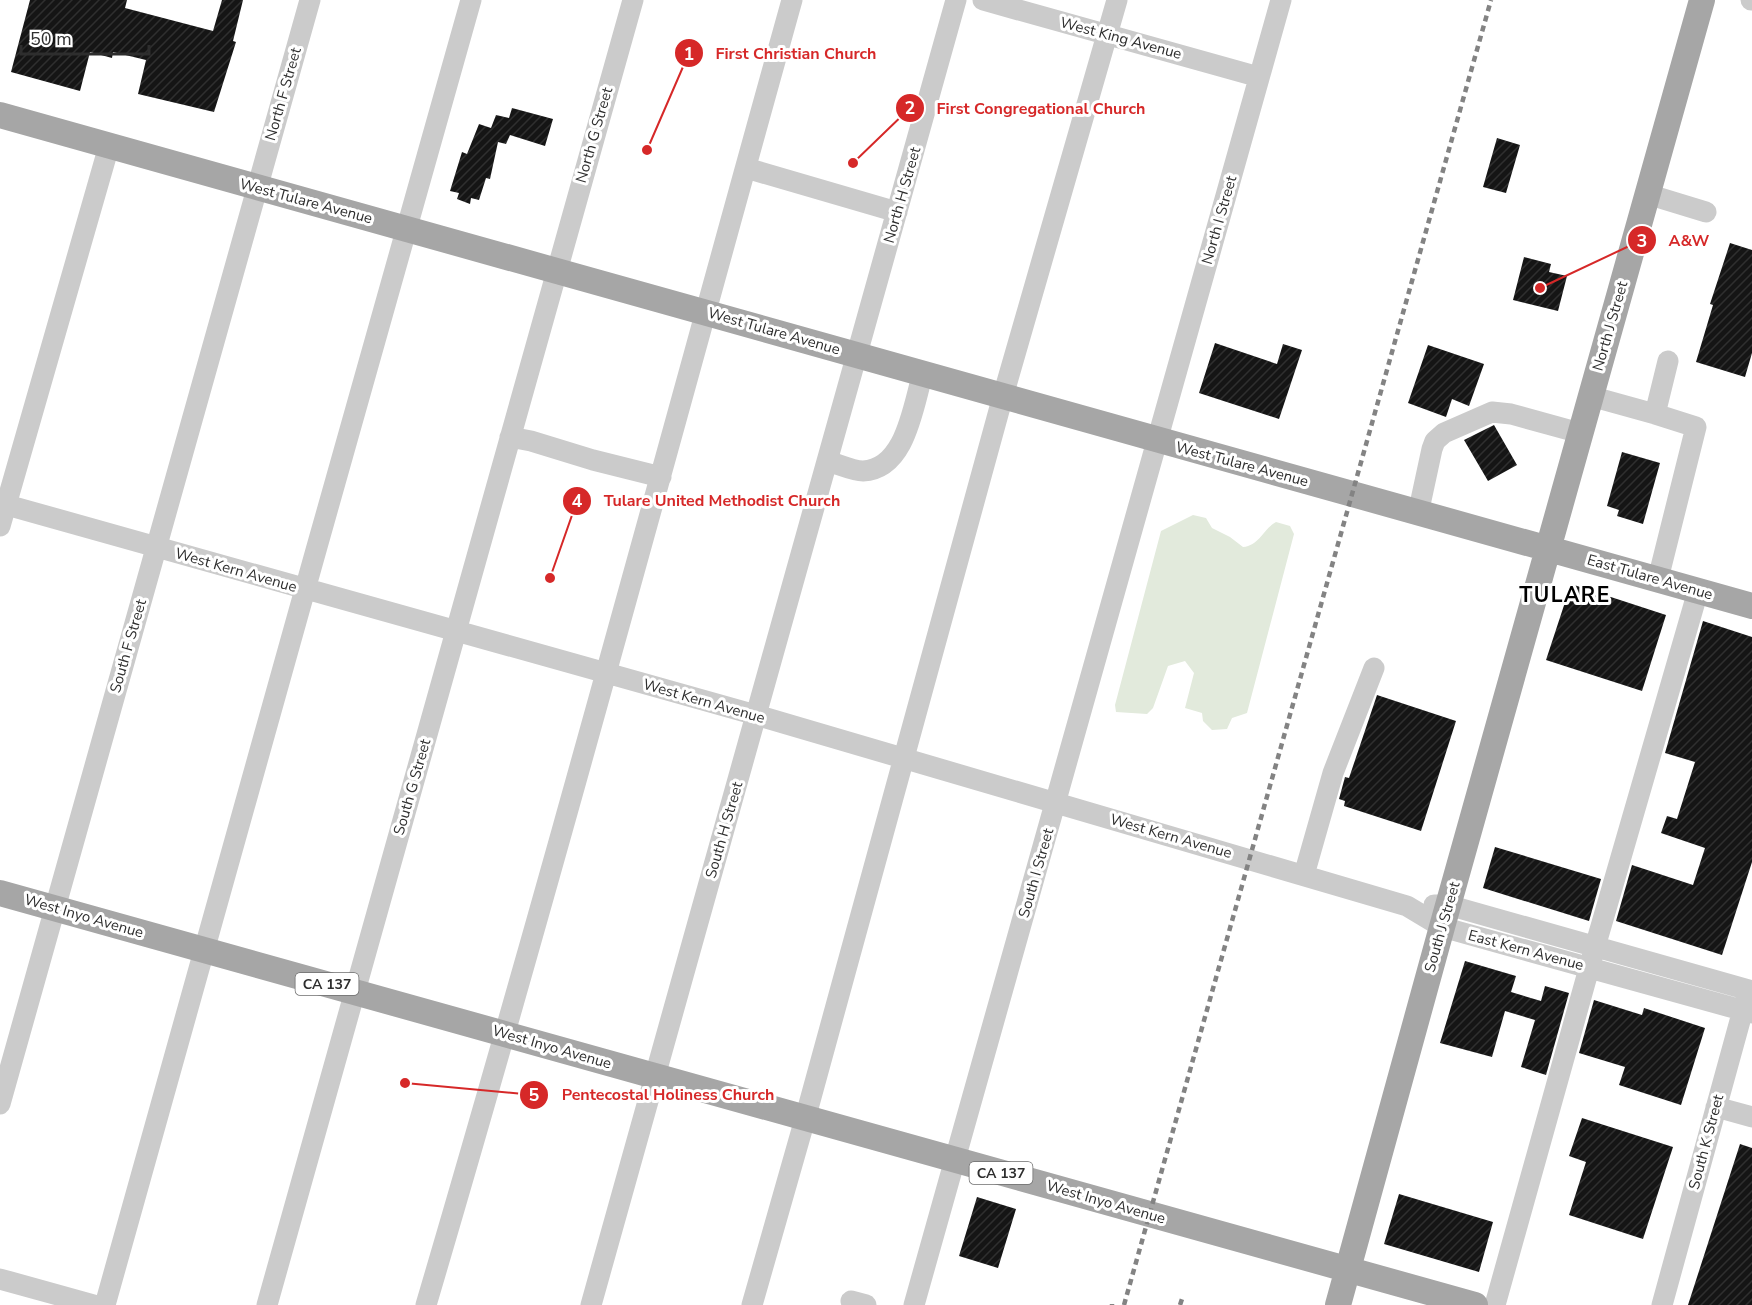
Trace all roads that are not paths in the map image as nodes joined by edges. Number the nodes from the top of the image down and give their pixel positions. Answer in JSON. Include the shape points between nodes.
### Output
{"nodes":[{"id":1,"x":310,"y":0,"type":"edge"},
{"id":2,"x":471,"y":0,"type":"edge"},
{"id":3,"x":633,"y":0,"type":"edge"},
{"id":4,"x":792,"y":0,"type":"edge"},
{"id":5,"x":956,"y":0,"type":"edge"},
{"id":6,"x":983,"y":0,"type":"edge"},
{"id":7,"x":1117,"y":0,"type":"edge"},
{"id":8,"x":1281,"y":0,"type":"edge"},
{"id":9,"x":1702,"y":0,"type":"edge"},
{"id":10,"x":1107,"y":34,"type":"junction"},
{"id":11,"x":1259,"y":77,"type":"junction"},
{"id":12,"x":0,"y":116,"type":"edge"},
{"id":13,"x":109,"y":146,"type":"junction"},
{"id":14,"x":746,"y":168,"type":"junction"},
{"id":15,"x":256,"y":187,"type":"junction"},
{"id":16,"x":1647,"y":194,"type":"junction"},
{"id":17,"x":897,"y":212,"type":"junction"},
{"id":18,"x":1706,"y":212,"type":"dead end"},
{"id":19,"x":405,"y":228,"type":"junction"},
{"id":20,"x":556,"y":270,"type":"junction"},
{"id":21,"x":706,"y":312,"type":"junction"},
{"id":22,"x":857,"y":354,"type":"junction"},
{"id":23,"x":1668,"y":361,"type":"dead end"},
{"id":24,"x":922,"y":373,"type":"junction"},
{"id":25,"x":1003,"y":396,"type":"junction"},
{"id":26,"x":1590,"y":396,"type":"junction"},
{"id":27,"x":1654,"y":414,"type":"junction"},
{"id":28,"x":1580,"y":433,"type":"junction"},
{"id":29,"x":510,"y":437,"type":"junction"},
{"id":30,"x":1158,"y":441,"type":"junction"},
{"id":31,"x":827,"y":461,"type":"junction"},
{"id":32,"x":661,"y":477,"type":"junction"},
{"id":33,"x":3,"y":504,"type":"edge"},
{"id":34,"x":1418,"y":514,"type":"junction"},
{"id":35,"x":0,"y":526,"type":"edge"},
{"id":36,"x":156,"y":547,"type":"junction"},
{"id":37,"x":1547,"y":549,"type":"junction"},
{"id":38,"x":1658,"y":579,"type":"junction"},
{"id":39,"x":304,"y":589,"type":"junction"},
{"id":40,"x":1698,"y":591,"type":"junction"},
{"id":41,"x":1752,"y":606,"type":"edge"},
{"id":42,"x":456,"y":630,"type":"junction"},
{"id":43,"x":1374,"y":668,"type":"dead end"},
{"id":44,"x":607,"y":674,"type":"junction"},
{"id":45,"x":756,"y":715,"type":"junction"},
{"id":46,"x":904,"y":758,"type":"junction"},
{"id":47,"x":1056,"y":802,"type":"junction"},
{"id":48,"x":1304,"y":875,"type":"junction"},
{"id":49,"x":0,"y":892,"type":"edge"},
{"id":50,"x":1407,"y":906,"type":"joint"},
{"id":51,"x":55,"y":908,"type":"junction"},
{"id":52,"x":1445,"y":916,"type":"junction"},
{"id":53,"x":206,"y":950,"type":"junction"},
{"id":54,"x":1592,"y":957,"type":"junction"},
{"id":55,"x":355,"y":992,"type":"junction"},
{"id":56,"x":1749,"y":997,"type":"edge"},
{"id":57,"x":506,"y":1034,"type":"junction"},
{"id":58,"x":655,"y":1076,"type":"junction"},
{"id":59,"x":0,"y":1104,"type":"edge"},
{"id":60,"x":1716,"y":1107,"type":"junction"},
{"id":61,"x":1752,"y":1117,"type":"edge"},
{"id":62,"x":805,"y":1119,"type":"junction"},
{"id":63,"x":954,"y":1160,"type":"junction"},
{"id":64,"x":1346,"y":1269,"type":"junction"},
{"id":65,"x":0,"y":1279,"type":"edge"},
{"id":66,"x":94,"y":1305,"type":"edge"},
{"id":67,"x":105,"y":1305,"type":"edge"},
{"id":68,"x":267,"y":1305,"type":"edge"},
{"id":69,"x":426,"y":1305,"type":"edge"},
{"id":70,"x":591,"y":1305,"type":"edge"},
{"id":71,"x":752,"y":1305,"type":"edge"},
{"id":72,"x":914,"y":1305,"type":"edge"},
{"id":73,"x":1338,"y":1305,"type":"edge"},
{"id":74,"x":1475,"y":1305,"type":"edge"},
{"id":75,"x":1495,"y":1305,"type":"edge"},
{"id":76,"x":1662,"y":1305,"type":"edge"}],
"edges":[{"from":1,"to":15,"type":"street","name":"North F Street"},
{"from":2,"to":19,"type":"street"},
{"from":3,"to":20,"type":"street","name":"North G Street"},
{"from":4,"to":14,"type":"street"},
{"from":5,"to":17,"type":"street","name":"North H Street"},
{"from":6,"to":10,"type":"street","name":"West King Avenue"},
{"from":7,"to":10,"type":"street"},
{"from":8,"to":11,"type":"street","name":"North I Street"},
{"from":9,"to":16,"type":"main road","name":"North J Street"},
{"from":10,"to":11,"type":"street","name":"West King Avenue"},
{"from":10,"to":25,"type":"street"},
{"from":11,"to":30,"type":"street","name":"North I Street"},
{"from":12,"to":13,"type":"main road","name":"West Tulare Avenue"},
{"from":13,"to":15,"type":"main road","name":"West Tulare Avenue"},
{"from":13,"to":33,"type":"street"},
{"from":14,"to":17,"type":"street"},
{"from":14,"to":21,"type":"street"},
{"from":15,"to":19,"type":"main road","name":"West Tulare Avenue"},
{"from":15,"to":36,"type":"street","name":"South F Street"},
{"from":16,"to":18,"type":"street"},
{"from":16,"to":26,"type":"main road","name":"North J Street"},
{"from":17,"to":22,"type":"street","name":"North H Street"},
{"from":19,"to":20,"type":"main road","name":"West Tulare Avenue"},
{"from":19,"to":39,"type":"street"},
{"from":20,"to":21,"type":"main road","name":"West Tulare Avenue"},
{"from":20,"to":29,"type":"street","name":"South G Street"},
{"from":21,"to":22,"type":"main road","name":"West Tulare Avenue"},
{"from":21,"to":32,"type":"street"},
{"from":22,"to":24,"type":"main road","name":"West Tulare Avenue"},
{"from":22,"to":31,"type":"street","name":"South H Street"},
{"from":23,"to":27,"type":"street"},
{"from":24,"to":25,"type":"main road","name":"West Tulare Avenue"},
{"from":24,"to":31,"type":"street","via":[[903,440],[887,464],[863,471]]},
{"from":25,"to":30,"type":"main road","name":"West Tulare Avenue"},
{"from":25,"to":46,"type":"street"},
{"from":26,"to":27,"type":"street"},
{"from":26,"to":28,"type":"main road","name":"North J Street"},
{"from":27,"to":38,"type":"street","via":[[1696,427]]},
{"from":28,"to":34,"type":"street","via":[[1492,412],[1444,433],[1432,449]]},
{"from":28,"to":37,"type":"main road","name":"North J Street"},
{"from":29,"to":32,"type":"street"},
{"from":29,"to":42,"type":"street","name":"South G Street"},
{"from":30,"to":34,"type":"main road","name":"West Tulare Avenue"},
{"from":30,"to":47,"type":"street","name":"South I Street"},
{"from":31,"to":45,"type":"street","name":"South H Street"},
{"from":32,"to":44,"type":"street"},
{"from":33,"to":35,"type":"street"},
{"from":33,"to":36,"type":"street","name":"West Kern Avenue"},
{"from":34,"to":37,"type":"main road","name":"West Tulare Avenue"},
{"from":36,"to":39,"type":"street","name":"West Kern Avenue"},
{"from":36,"to":51,"type":"street","name":"South F Street"},
{"from":37,"to":38,"type":"main road","name":"East Tulare Avenue"},
{"from":37,"to":52,"type":"main road","name":"South J Street"},
{"from":38,"to":40,"type":"main road","name":"East Tulare Avenue"},
{"from":39,"to":42,"type":"street","name":"West Kern Avenue"},
{"from":39,"to":53,"type":"street"},
{"from":40,"to":41,"type":"main road","name":"East Tulare Avenue"},
{"from":40,"to":54,"type":"street"},
{"from":42,"to":44,"type":"street","name":"West Kern Avenue"},
{"from":42,"to":55,"type":"street","name":"South G Street"},
{"from":43,"to":48,"type":"street","via":[[1333,773]]},
{"from":44,"to":45,"type":"street","name":"West Kern Avenue"},
{"from":44,"to":57,"type":"street"},
{"from":45,"to":46,"type":"street","name":"West Kern Avenue"},
{"from":45,"to":58,"type":"street","name":"South H Street"},
{"from":46,"to":47,"type":"street","name":"West Kern Avenue"},
{"from":46,"to":62,"type":"street"},
{"from":47,"to":48,"type":"street","name":"West Kern Avenue"},
{"from":47,"to":63,"type":"street","name":"South I Street"},
{"from":48,"to":50,"type":"street","name":"West Kern Avenue"},
{"from":49,"to":51,"type":"main road","name":"West Inyo Avenue","number":"CA 137"},
{"from":50,"to":52,"type":"street","name":"East Kern Avenue"},
{"from":51,"to":53,"type":"main road","name":"West Inyo Avenue","number":"CA 137"},
{"from":51,"to":59,"type":"street","name":"South F Street"},
{"from":52,"to":54,"type":"street","name":"East Kern Avenue"},
{"from":52,"to":64,"type":"main road","name":"South J Street"},
{"from":53,"to":55,"type":"main road","name":"West Inyo Avenue","number":"CA 137"},
{"from":53,"to":67,"type":"street"},
{"from":54,"to":56,"type":"street","name":"East Kern Avenue"},
{"from":54,"to":75,"type":"street"},
{"from":55,"to":57,"type":"main road","name":"West Inyo Avenue","number":"CA 137"},
{"from":55,"to":68,"type":"street","name":"South G Street"},
{"from":56,"to":60,"type":"street","name":"South K Street"},
{"from":57,"to":58,"type":"main road","name":"West Inyo Avenue","number":"CA 137"},
{"from":57,"to":69,"type":"street"},
{"from":58,"to":62,"type":"main road","name":"West Inyo Avenue","number":"CA 137"},
{"from":58,"to":70,"type":"street","name":"South H Street"},
{"from":60,"to":61,"type":"street"},
{"from":60,"to":76,"type":"street","name":"South K Street"},
{"from":62,"to":63,"type":"main road","name":"West Inyo Avenue","number":"CA 137"},
{"from":62,"to":71,"type":"street"},
{"from":63,"to":64,"type":"main road","name":"West Inyo Avenue","number":"CA 137"},
{"from":63,"to":72,"type":"street","name":"South I Street"},
{"from":64,"to":73,"type":"main road","name":"South J Street"},
{"from":64,"to":74,"type":"main road","number":"CA 137"},
{"from":65,"to":66,"type":"street"}]}
